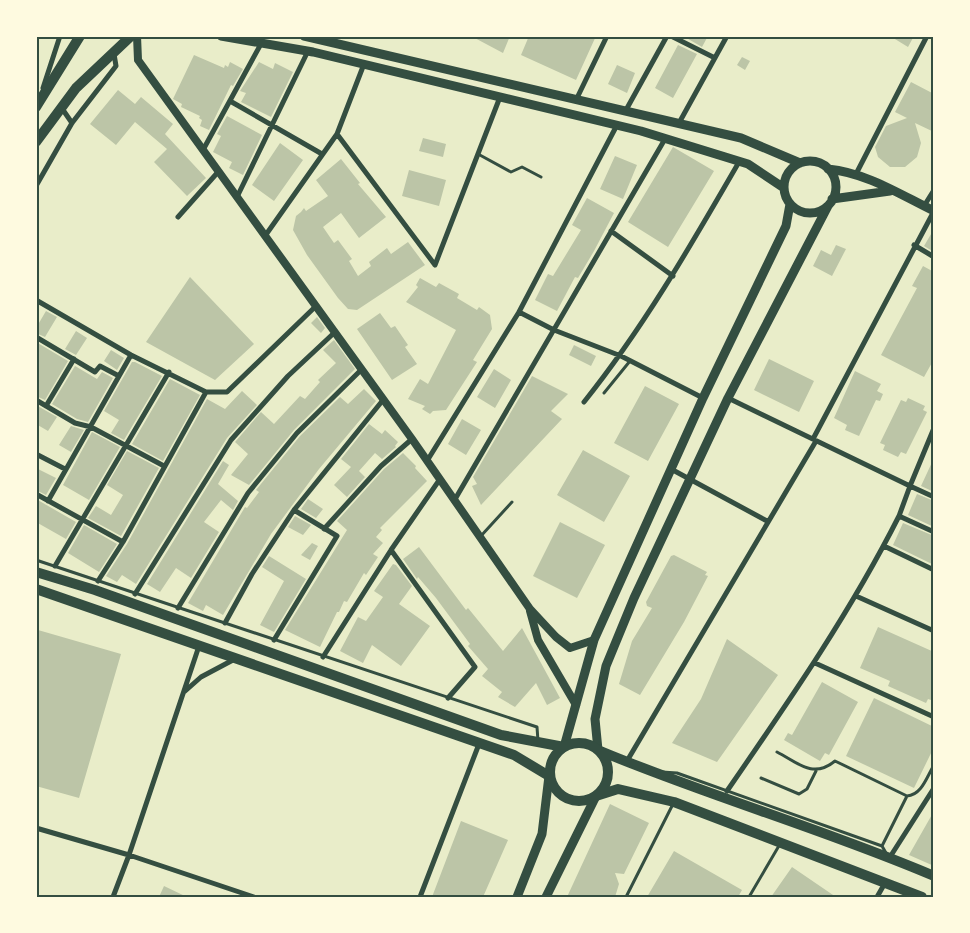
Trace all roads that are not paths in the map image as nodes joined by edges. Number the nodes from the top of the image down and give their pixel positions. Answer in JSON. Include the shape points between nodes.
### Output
{"nodes":[{"id":1,"x":60,"y":36,"type":"edge"},
{"id":2,"x":80,"y":36,"type":"edge"},
{"id":3,"x":131,"y":36,"type":"edge"},
{"id":4,"x":137,"y":36,"type":"edge"},
{"id":5,"x":221,"y":36,"type":"edge"},
{"id":6,"x":304,"y":36,"type":"edge"},
{"id":7,"x":607,"y":36,"type":"edge"},
{"id":8,"x":667,"y":36,"type":"edge"},
{"id":9,"x":671,"y":36,"type":"edge"},
{"id":10,"x":727,"y":36,"type":"edge"},
{"id":11,"x":928,"y":36,"type":"edge"},
{"id":12,"x":262,"y":42,"type":"junction"},
{"id":13,"x":308,"y":51,"type":"junction"},
{"id":14,"x":114,"y":54,"type":"junction"},
{"id":15,"x":716,"y":58,"type":"junction"},
{"id":16,"x":364,"y":64,"type":"junction"},
{"id":17,"x":500,"y":97,"type":"junction"},
{"id":18,"x":577,"y":98,"type":"junction"},
{"id":19,"x":230,"y":101,"type":"junction"},
{"id":20,"x":37,"y":105,"type":"edge"},
{"id":21,"x":61,"y":107,"type":"junction"},
{"id":22,"x":626,"y":110,"type":"junction"},
{"id":23,"x":72,"y":122,"type":"junction"},
{"id":24,"x":679,"y":123,"type":"junction"},
{"id":25,"x":272,"y":125,"type":"junction"},
{"id":26,"x":617,"y":125,"type":"junction"},
{"id":27,"x":337,"y":134,"type":"junction"},
{"id":28,"x":665,"y":139,"type":"junction"},
{"id":29,"x":36,"y":142,"type":"edge"},
{"id":30,"x":202,"y":150,"type":"junction"},
{"id":31,"x":322,"y":154,"type":"junction"},
{"id":32,"x":478,"y":154,"type":"junction"},
{"id":33,"x":740,"y":162,"type":"junction"},
{"id":34,"x":800,"y":163,"type":"junction"},
{"id":35,"x":828,"y":169,"type":"junction"},
{"id":36,"x":218,"y":172,"type":"junction"},
{"id":37,"x":856,"y":174,"type":"junction"},
{"id":38,"x":541,"y":177,"type":"dead end"},
{"id":39,"x":36,"y":186,"type":"edge"},
{"id":40,"x":784,"y":188,"type":"junction"},
{"id":41,"x":890,"y":190,"type":"junction"},
{"id":42,"x":934,"y":190,"type":"edge"},
{"id":43,"x":236,"y":197,"type":"junction"},
{"id":44,"x":830,"y":202,"type":"junction"},
{"id":45,"x":790,"y":204,"type":"junction"},
{"id":46,"x":924,"y":206,"type":"junction"},
{"id":47,"x":934,"y":211,"type":"edge"},
{"id":48,"x":178,"y":217,"type":"dead end"},
{"id":49,"x":611,"y":231,"type":"junction"},
{"id":50,"x":265,"y":236,"type":"junction"},
{"id":51,"x":914,"y":245,"type":"junction"},
{"id":52,"x":934,"y":257,"type":"edge"},
{"id":53,"x":674,"y":276,"type":"junction"},
{"id":54,"x":36,"y":300,"type":"edge"},
{"id":55,"x":316,"y":306,"type":"junction"},
{"id":56,"x":519,"y":312,"type":"junction"},
{"id":57,"x":554,"y":330,"type":"junction"},
{"id":58,"x":335,"y":332,"type":"junction"},
{"id":59,"x":36,"y":337,"type":"edge"},
{"id":60,"x":132,"y":355,"type":"junction"},
{"id":61,"x":620,"y":356,"type":"junction"},
{"id":62,"x":74,"y":359,"type":"junction"},
{"id":63,"x":630,"y":361,"type":"junction"},
{"id":64,"x":362,"y":369,"type":"junction"},
{"id":65,"x":169,"y":372,"type":"junction"},
{"id":66,"x":119,"y":376,"type":"junction"},
{"id":67,"x":206,"y":392,"type":"junction"},
{"id":68,"x":604,"y":393,"type":"dead end"},
{"id":69,"x":703,"y":398,"type":"junction"},
{"id":70,"x":728,"y":398,"type":"junction"},
{"id":71,"x":36,"y":400,"type":"edge"},
{"id":72,"x":383,"y":400,"type":"junction"},
{"id":73,"x":584,"y":402,"type":"dead end"},
{"id":74,"x":46,"y":406,"type":"junction"},
{"id":75,"x":91,"y":427,"type":"junction"},
{"id":76,"x":934,"y":428,"type":"edge"},
{"id":77,"x":412,"y":439,"type":"junction"},
{"id":78,"x":814,"y":440,"type":"junction"},
{"id":79,"x":127,"y":445,"type":"junction"},
{"id":80,"x":36,"y":454,"type":"edge"},
{"id":81,"x":427,"y":461,"type":"junction"},
{"id":82,"x":164,"y":466,"type":"junction"},
{"id":83,"x":66,"y":469,"type":"junction"},
{"id":84,"x":671,"y":469,"type":"junction"},
{"id":85,"x":440,"y":479,"type":"junction"},
{"id":86,"x":690,"y":479,"type":"junction"},
{"id":87,"x":910,"y":486,"type":"junction"},
{"id":88,"x":36,"y":494,"type":"edge"},
{"id":89,"x":934,"y":497,"type":"edge"},
{"id":90,"x":48,"y":501,"type":"junction"},
{"id":91,"x":454,"y":501,"type":"junction"},
{"id":92,"x":512,"y":502,"type":"dead end"},
{"id":93,"x":294,"y":510,"type":"junction"},
{"id":94,"x":899,"y":516,"type":"junction"},
{"id":95,"x":83,"y":520,"type":"junction"},
{"id":96,"x":767,"y":521,"type":"junction"},
{"id":97,"x":324,"y":529,"type":"junction"},
{"id":98,"x":934,"y":532,"type":"edge"},
{"id":99,"x":480,"y":537,"type":"junction"},
{"id":100,"x":123,"y":542,"type":"junction"},
{"id":101,"x":884,"y":546,"type":"junction"},
{"id":102,"x":391,"y":550,"type":"junction"},
{"id":103,"x":36,"y":560,"type":"edge"},
{"id":104,"x":55,"y":566,"type":"junction"},
{"id":105,"x":934,"y":570,"type":"edge"},
{"id":106,"x":36,"y":572,"type":"edge"},
{"id":107,"x":98,"y":581,"type":"junction"},
{"id":108,"x":36,"y":589,"type":"edge"},
{"id":109,"x":135,"y":594,"type":"junction"},
{"id":110,"x":856,"y":596,"type":"junction"},
{"id":111,"x":178,"y":608,"type":"junction"},
{"id":112,"x":530,"y":609,"type":"junction"},
{"id":113,"x":225,"y":623,"type":"junction"},
{"id":114,"x":934,"y":630,"type":"edge"},
{"id":115,"x":274,"y":640,"type":"junction"},
{"id":116,"x":594,"y":640,"type":"junction"},
{"id":117,"x":200,"y":646,"type":"junction"},
{"id":118,"x":323,"y":657,"type":"junction"},
{"id":119,"x":236,"y":659,"type":"junction"},
{"id":120,"x":816,"y":663,"type":"junction"},
{"id":121,"x":184,"y":692,"type":"junction"},
{"id":122,"x":448,"y":698,"type":"junction"},
{"id":123,"x":576,"y":705,"type":"junction"},
{"id":124,"x":934,"y":717,"type":"edge"},
{"id":125,"x":538,"y":742,"type":"junction"},
{"id":126,"x":479,"y":744,"type":"junction"},
{"id":127,"x":564,"y":747,"type":"junction"},
{"id":128,"x":598,"y":750,"type":"junction"},
{"id":129,"x":777,"y":752,"type":"dead end"},
{"id":130,"x":627,"y":762,"type":"junction"},
{"id":131,"x":934,"y":765,"type":"edge"},
{"id":132,"x":816,"y":770,"type":"junction"},
{"id":133,"x":653,"y":773,"type":"junction"},
{"id":134,"x":549,"y":776,"type":"junction"},
{"id":135,"x":761,"y":778,"type":"dead end"},
{"id":136,"x":934,"y":788,"type":"edge"},
{"id":137,"x":727,"y":791,"type":"junction"},
{"id":138,"x":596,"y":796,"type":"junction"},
{"id":139,"x":907,"y":796,"type":"junction"},
{"id":140,"x":674,"y":802,"type":"junction"},
{"id":141,"x":36,"y":828,"type":"edge"},
{"id":142,"x":780,"y":843,"type":"junction"},
{"id":143,"x":882,"y":846,"type":"junction"},
{"id":144,"x":129,"y":855,"type":"junction"},
{"id":145,"x":889,"y":858,"type":"junction"},
{"id":146,"x":934,"y":876,"type":"edge"},
{"id":147,"x":885,"y":883,"type":"junction"},
{"id":148,"x":112,"y":897,"type":"edge"},
{"id":149,"x":254,"y":897,"type":"edge"},
{"id":150,"x":420,"y":897,"type":"edge"},
{"id":151,"x":517,"y":897,"type":"edge"},
{"id":152,"x":546,"y":897,"type":"edge"},
{"id":153,"x":626,"y":897,"type":"edge"},
{"id":154,"x":749,"y":897,"type":"edge"},
{"id":155,"x":877,"y":897,"type":"edge"},
{"id":156,"x":922,"y":897,"type":"edge"}],
"edges":[{"from":1,"to":20,"type":"street"},
{"from":2,"to":20,"type":"main road"},
{"from":3,"to":14,"type":"main road"},
{"from":4,"to":30,"type":"street","via":[[138,60]]},
{"from":5,"to":12,"type":"main road"},
{"from":6,"to":18,"type":"main road"},
{"from":7,"to":18,"type":"street"},
{"from":8,"to":22,"type":"street"},
{"from":9,"to":15,"type":"street"},
{"from":10,"to":15,"type":"street"},
{"from":11,"to":37,"type":"street"},
{"from":12,"to":13,"type":"main road"},
{"from":12,"to":19,"type":"street"},
{"from":13,"to":16,"type":"main road"},
{"from":13,"to":25,"type":"street"},
{"from":14,"to":21,"type":"main road","via":[[76,88]]},
{"from":14,"to":23,"type":"street","via":[[116,66]]},
{"from":15,"to":24,"type":"street"},
{"from":16,"to":17,"type":"main road"},
{"from":16,"to":27,"type":"street"},
{"from":17,"to":26,"type":"main road"},
{"from":17,"to":32,"type":"street"},
{"from":18,"to":22,"type":"main road"},
{"from":19,"to":25,"type":"street"},
{"from":19,"to":30,"type":"street"},
{"from":21,"to":23,"type":"street"},
{"from":21,"to":29,"type":"main road"},
{"from":22,"to":24,"type":"main road"},
{"from":22,"to":26,"type":"main road"},
{"from":23,"to":39,"type":"street"},
{"from":24,"to":34,"type":"main road","via":[[741,138]]},
{"from":25,"to":31,"type":"street"},
{"from":25,"to":43,"type":"street"},
{"from":26,"to":28,"type":"main road"},
{"from":26,"to":56,"type":"street"},
{"from":27,"to":31,"type":"street"},
{"from":27,"to":32,"type":"street","via":[[435,265]]},
{"from":28,"to":33,"type":"main road"},
{"from":28,"to":49,"type":"street"},
{"from":30,"to":36,"type":"street"},
{"from":31,"to":50,"type":"street"},
{"from":32,"to":38,"type":"lane","via":[[511,172],[522,167]]},
{"from":33,"to":40,"type":"main road"},
{"from":33,"to":53,"type":"street"},
{"from":34,"to":35,"type":"main road","via":[[815,162]]},
{"from":34,"to":40,"type":"main road","via":[[788,173]]},
{"from":35,"to":37,"type":"main road"},
{"from":35,"to":44,"type":"main road","via":[[835,184]]},
{"from":36,"to":43,"type":"street"},
{"from":36,"to":48,"type":"street"},
{"from":37,"to":41,"type":"main road","via":[[869,177]]},
{"from":40,"to":45,"type":"main road"},
{"from":41,"to":44,"type":"main road"},
{"from":41,"to":46,"type":"main road"},
{"from":42,"to":46,"type":"street"},
{"from":43,"to":50,"type":"street"},
{"from":44,"to":45,"type":"main road","via":[[812,213]]},
{"from":44,"to":70,"type":"main road"},
{"from":45,"to":69,"type":"main road","via":[[786,226]]},
{"from":46,"to":47,"type":"main road"},
{"from":47,"to":51,"type":"street"},
{"from":49,"to":53,"type":"street"},
{"from":49,"to":57,"type":"street"},
{"from":50,"to":55,"type":"street"},
{"from":51,"to":52,"type":"street"},
{"from":51,"to":78,"type":"street"},
{"from":53,"to":61,"type":"street"},
{"from":54,"to":60,"type":"street"},
{"from":55,"to":58,"type":"street"},
{"from":55,"to":67,"type":"street","via":[[228,392]]},
{"from":56,"to":57,"type":"street"},
{"from":56,"to":81,"type":"street"},
{"from":57,"to":61,"type":"street"},
{"from":57,"to":91,"type":"street"},
{"from":58,"to":64,"type":"street"},
{"from":58,"to":109,"type":"street","via":[[288,376],[231,440]]},
{"from":59,"to":62,"type":"street"},
{"from":60,"to":65,"type":"street"},
{"from":60,"to":66,"type":"street"},
{"from":61,"to":63,"type":"street"},
{"from":61,"to":73,"type":"street"},
{"from":62,"to":66,"type":"street","via":[[95,372],[100,366]]},
{"from":62,"to":74,"type":"street"},
{"from":63,"to":68,"type":"lane"},
{"from":63,"to":69,"type":"street"},
{"from":64,"to":72,"type":"street"},
{"from":64,"to":111,"type":"street","via":[[297,433],[248,493]]},
{"from":65,"to":67,"type":"street"},
{"from":65,"to":79,"type":"street"},
{"from":66,"to":75,"type":"street"},
{"from":67,"to":82,"type":"street"},
{"from":69,"to":84,"type":"main road"},
{"from":70,"to":78,"type":"street"},
{"from":70,"to":86,"type":"main road"},
{"from":71,"to":74,"type":"street"},
{"from":72,"to":77,"type":"street"},
{"from":72,"to":93,"type":"street"},
{"from":74,"to":75,"type":"street","via":[[75,423]]},
{"from":75,"to":79,"type":"street"},
{"from":75,"to":83,"type":"street"},
{"from":76,"to":87,"type":"street"},
{"from":77,"to":81,"type":"street"},
{"from":77,"to":97,"type":"street","via":[[381,466]]},
{"from":78,"to":87,"type":"street"},
{"from":78,"to":96,"type":"street"},
{"from":79,"to":82,"type":"street"},
{"from":79,"to":95,"type":"street"},
{"from":80,"to":83,"type":"street"},
{"from":81,"to":85,"type":"street"},
{"from":82,"to":100,"type":"street"},
{"from":83,"to":90,"type":"street"},
{"from":84,"to":86,"type":"street"},
{"from":84,"to":116,"type":"main road"},
{"from":85,"to":91,"type":"street"},
{"from":85,"to":102,"type":"street"},
{"from":86,"to":96,"type":"street"},
{"from":86,"to":128,"type":"main road","via":[[606,666],[595,719]]},
{"from":87,"to":89,"type":"street"},
{"from":87,"to":94,"type":"street"},
{"from":88,"to":90,"type":"street"},
{"from":90,"to":95,"type":"street"},
{"from":91,"to":99,"type":"street"},
{"from":92,"to":99,"type":"lane"},
{"from":93,"to":97,"type":"street"},
{"from":93,"to":113,"type":"street"},
{"from":94,"to":98,"type":"street"},
{"from":94,"to":101,"type":"street"},
{"from":95,"to":100,"type":"street"},
{"from":95,"to":104,"type":"street"},
{"from":96,"to":130,"type":"street"},
{"from":97,"to":115,"type":"street","via":[[337,536]]},
{"from":99,"to":112,"type":"street"},
{"from":100,"to":107,"type":"street"},
{"from":101,"to":105,"type":"street"},
{"from":101,"to":110,"type":"street"},
{"from":102,"to":118,"type":"street"},
{"from":102,"to":122,"type":"street","via":[[475,667]]},
{"from":103,"to":104,"type":"lane"},
{"from":104,"to":107,"type":"lane"},
{"from":106,"to":125,"type":"main road","via":[[104,593],[501,735]]},
{"from":107,"to":109,"type":"lane"},
{"from":108,"to":117,"type":"main road"},
{"from":109,"to":111,"type":"lane"},
{"from":110,"to":114,"type":"street"},
{"from":110,"to":120,"type":"street"},
{"from":111,"to":113,"type":"lane"},
{"from":112,"to":116,"type":"street","via":[[556,638],[570,648]]},
{"from":112,"to":123,"type":"street","via":[[538,640]]},
{"from":113,"to":115,"type":"lane"},
{"from":115,"to":118,"type":"lane"},
{"from":116,"to":123,"type":"main road"},
{"from":117,"to":119,"type":"main road"},
{"from":117,"to":121,"type":"street"},
{"from":118,"to":122,"type":"lane"},
{"from":119,"to":121,"type":"street","via":[[201,678]]},
{"from":119,"to":126,"type":"main road"},
{"from":120,"to":124,"type":"street"},
{"from":120,"to":137,"type":"street"},
{"from":121,"to":144,"type":"street"},
{"from":122,"to":125,"type":"lane","via":[[537,727]]},
{"from":123,"to":127,"type":"main road"},
{"from":125,"to":127,"type":"main road"},
{"from":126,"to":134,"type":"main road","via":[[514,755]]},
{"from":126,"to":150,"type":"street"},
{"from":127,"to":128,"type":"main road","via":[[581,743]]},
{"from":127,"to":134,"type":"main road","via":[[552,760]]},
{"from":128,"to":130,"type":"main road"},
{"from":128,"to":138,"type":"main road","via":[[605,758],[608,773],[603,789]]},
{"from":129,"to":132,"type":"lane"},
{"from":130,"to":133,"type":"main road"},
{"from":131,"to":139,"type":"lane","via":[[920,790]]},
{"from":132,"to":135,"type":"lane","via":[[807,789],[799,794]]},
{"from":132,"to":139,"type":"lane","via":[[825,769],[835,761]]},
{"from":133,"to":137,"type":"lane","via":[[677,773]]},
{"from":133,"to":145,"type":"main road"},
{"from":134,"to":138,"type":"main road","via":[[552,786],[564,798],[581,802]]},
{"from":134,"to":151,"type":"main road","via":[[542,834]]},
{"from":136,"to":145,"type":"street"},
{"from":137,"to":143,"type":"lane"},
{"from":138,"to":140,"type":"main road","via":[[618,789]]},
{"from":138,"to":152,"type":"main road"},
{"from":139,"to":143,"type":"lane"},
{"from":140,"to":142,"type":"main road"},
{"from":140,"to":153,"type":"lane"},
{"from":141,"to":144,"type":"street"},
{"from":142,"to":147,"type":"main road"},
{"from":142,"to":154,"type":"lane"},
{"from":143,"to":145,"type":"lane"},
{"from":144,"to":148,"type":"street"},
{"from":144,"to":149,"type":"street"},
{"from":145,"to":146,"type":"main road"},
{"from":147,"to":155,"type":"street"},
{"from":147,"to":156,"type":"main road"}]}
